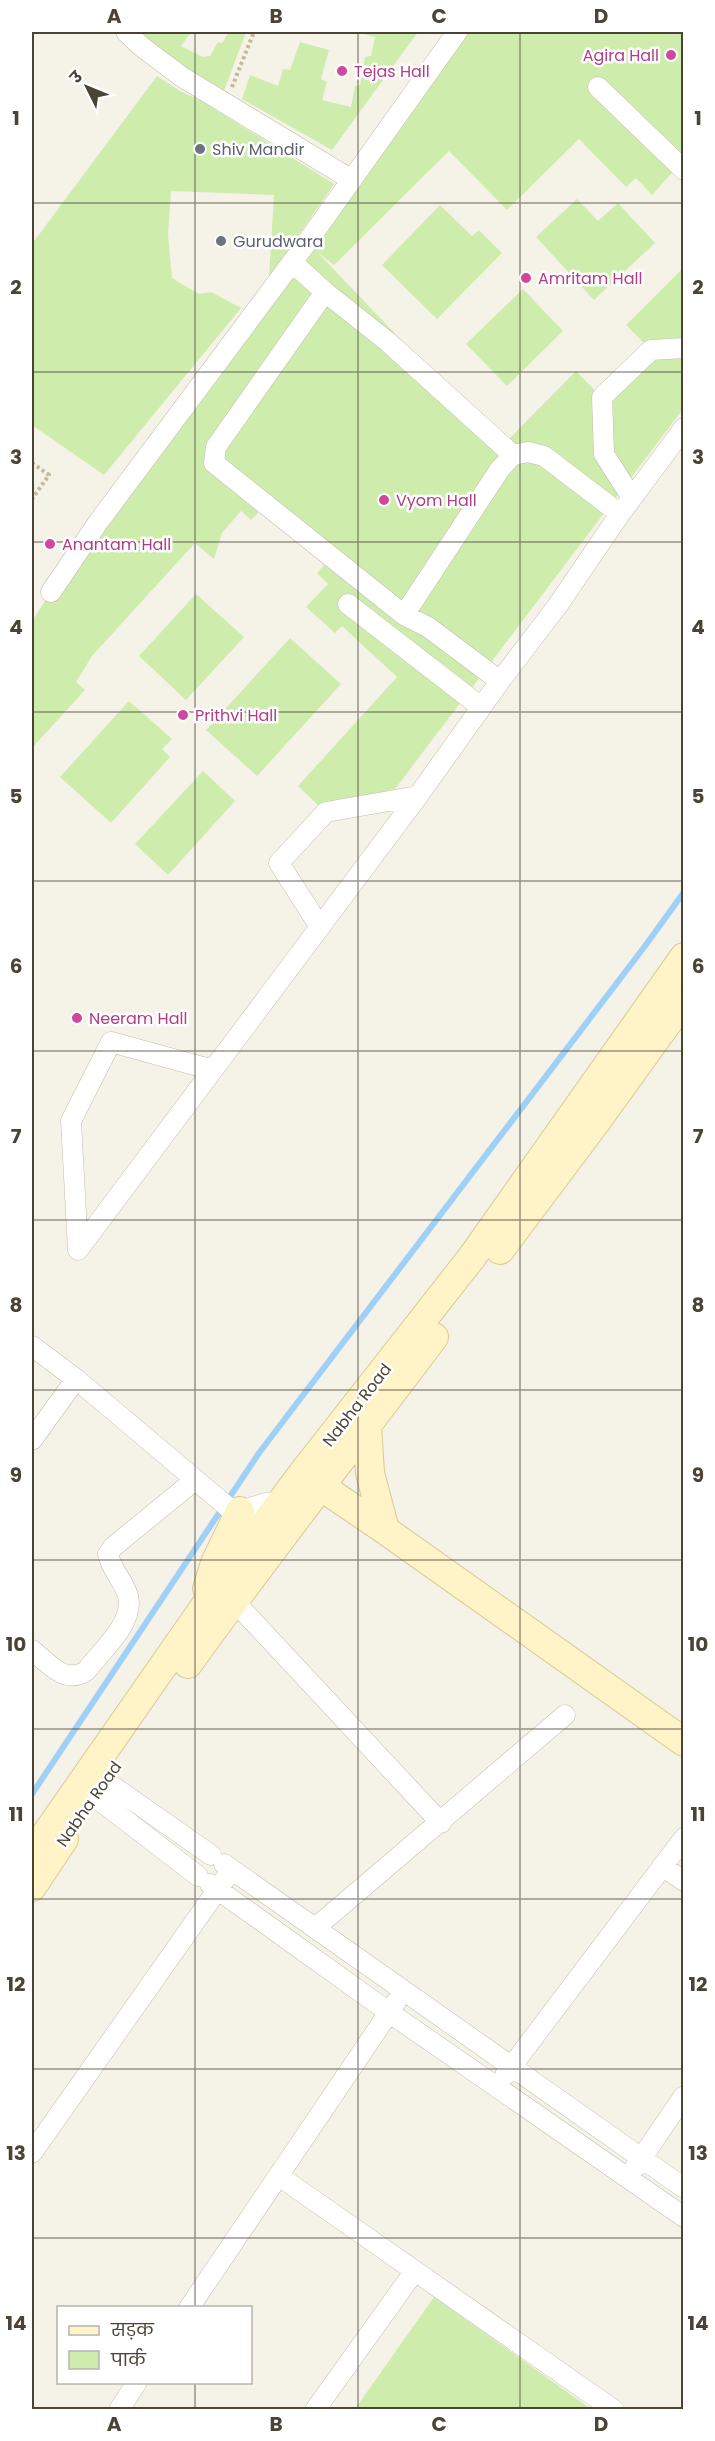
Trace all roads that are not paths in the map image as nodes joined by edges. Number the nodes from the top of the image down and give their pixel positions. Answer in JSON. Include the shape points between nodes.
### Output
{"nodes":[{"id":1,"x":126,"y":32,"type":"edge"},
{"id":2,"x":457,"y":32,"type":"edge"},
{"id":3,"x":598,"y":87,"type":"dead end"},
{"id":4,"x":684,"y":170,"type":"edge"},
{"id":5,"x":352,"y":180,"type":"junction"},
{"id":6,"x":292,"y":262,"type":"junction"},
{"id":7,"x":326,"y":292,"type":"junction"},
{"id":8,"x":684,"y":348,"type":"edge"},
{"id":9,"x":684,"y":428,"type":"edge"},
{"id":10,"x":513,"y":455,"type":"junction"},
{"id":11,"x":632,"y":498,"type":"junction"},
{"id":12,"x":620,"y":514,"type":"junction"},
{"id":13,"x":51,"y":592,"type":"dead end"},
{"id":14,"x":348,"y":604,"type":"dead end"},
{"id":15,"x":404,"y":615,"type":"junction"},
{"id":16,"x":500,"y":681,"type":"junction"},
{"id":17,"x":481,"y":707,"type":"junction"},
{"id":18,"x":418,"y":796,"type":"junction"},
{"id":19,"x":320,"y":927,"type":"junction"},
{"id":20,"x":684,"y":957,"type":"edge"},
{"id":21,"x":684,"y":1000,"type":"edge"},
{"id":22,"x":213,"y":1070,"type":"junction"},
{"id":23,"x":556,"y":1158,"type":"junction"},
{"id":24,"x":32,"y":1346,"type":"edge"},
{"id":25,"x":76,"y":1379,"type":"junction"},
{"id":26,"x":368,"y":1425,"type":"junction"},
{"id":27,"x":32,"y":1440,"type":"edge"},
{"id":28,"x":195,"y":1480,"type":"junction"},
{"id":29,"x":312,"y":1480,"type":"junction"},
{"id":30,"x":230,"y":1506,"type":"junction"},
{"id":31,"x":289,"y":1510,"type":"junction"},
{"id":32,"x":385,"y":1530,"type":"junction"},
{"id":33,"x":234,"y":1601,"type":"junction"},
{"id":34,"x":205,"y":1606,"type":"junction"},
{"id":35,"x":32,"y":1650,"type":"edge"},
{"id":36,"x":565,"y":1715,"type":"dead end"},
{"id":37,"x":684,"y":1742,"type":"edge"},
{"id":38,"x":92,"y":1784,"type":"junction"},
{"id":39,"x":441,"y":1823,"type":"junction"},
{"id":40,"x":684,"y":1838,"type":"edge"},
{"id":41,"x":32,"y":1854,"type":"edge"},
{"id":42,"x":222,"y":1863,"type":"junction"},
{"id":43,"x":662,"y":1866,"type":"junction"},
{"id":44,"x":684,"y":1881,"type":"edge"},
{"id":45,"x":209,"y":1883,"type":"junction"},
{"id":46,"x":32,"y":1887,"type":"edge"},
{"id":47,"x":315,"y":1928,"type":"junction"},
{"id":48,"x":403,"y":1990,"type":"junction"},
{"id":49,"x":390,"y":2013,"type":"junction"},
{"id":50,"x":511,"y":2066,"type":"junction"},
{"id":51,"x":496,"y":2087,"type":"junction"},
{"id":52,"x":684,"y":2097,"type":"edge"},
{"id":53,"x":32,"y":2153,"type":"edge"},
{"id":54,"x":642,"y":2158,"type":"junction"},
{"id":55,"x":279,"y":2176,"type":"junction"},
{"id":56,"x":628,"y":2178,"type":"junction"},
{"id":57,"x":684,"y":2188,"type":"edge"},
{"id":58,"x":684,"y":2217,"type":"edge"},
{"id":59,"x":414,"y":2272,"type":"junction"},
{"id":60,"x":190,"y":2306,"type":"edge"},
{"id":61,"x":136,"y":2384,"type":"edge"},
{"id":62,"x":119,"y":2409,"type":"edge"},
{"id":63,"x":315,"y":2409,"type":"edge"},
{"id":64,"x":614,"y":2409,"type":"edge"}],
"edges":[{"from":1,"to":5,"type":"street","via":[[182,77]]},
{"from":2,"to":5,"type":"street"},
{"from":3,"to":4,"type":"street"},
{"from":5,"to":6,"type":"street"},
{"from":6,"to":7,"type":"street"},
{"from":6,"to":13,"type":"street","via":[[106,511]]},
{"from":7,"to":10,"type":"street","via":[[388,342]]},
{"from":7,"to":15,"type":"street","via":[[216,447],[214,463]]},
{"from":8,"to":11,"type":"street","via":[[651,350],[602,397],[604,454]]},
{"from":9,"to":11,"type":"street"},
{"from":10,"to":12,"type":"street","via":[[528,452],[544,456]]},
{"from":10,"to":15,"type":"street"},
{"from":11,"to":12,"type":"street"},
{"from":12,"to":16,"type":"street"},
{"from":14,"to":17,"type":"street"},
{"from":15,"to":16,"type":"street","via":[[428,627]]},
{"from":16,"to":17,"type":"street"},
{"from":17,"to":18,"type":"street"},
{"from":18,"to":19,"type":"street"},
{"from":18,"to":19,"type":"street","via":[[326,812],[279,863]]},
{"from":19,"to":22,"type":"street"},
{"from":20,"to":23,"type":"main road","name":"Nabha Road"},
{"from":21,"to":23,"type":"main road","name":"Nabha Road"},
{"from":22,"to":22,"type":"street","via":[[86,1240],[78,1250],[71,1121],[111,1042]]},
{"from":23,"to":26,"type":"main road","name":"Nabha Road"},
{"from":23,"to":29,"type":"main road","name":"Nabha Road","via":[[472,1257]]},
{"from":24,"to":25,"type":"street"},
{"from":25,"to":27,"type":"street"},
{"from":25,"to":28,"type":"street"},
{"from":26,"to":29,"type":"main road","name":"Nabha Road"},
{"from":26,"to":32,"type":"main road","via":[[369,1473]]},
{"from":28,"to":30,"type":"street"},
{"from":28,"to":35,"type":"street","via":[[108,1554],[128,1596],[129,1612],[86,1671],[69,1677]]},
{"from":29,"to":31,"type":"main road","name":"Nabha Road"},
{"from":29,"to":32,"type":"main road"},
{"from":30,"to":31,"type":"street","via":[[252,1509],[274,1502]]},
{"from":30,"to":34,"type":"main road"},
{"from":31,"to":33,"type":"main road","name":"Nabha Road"},
{"from":31,"to":34,"type":"main road","name":"Nabha Road"},
{"from":32,"to":37,"type":"main road"},
{"from":33,"to":38,"type":"main road","name":"Nabha Road"},
{"from":33,"to":39,"type":"street"},
{"from":34,"to":38,"type":"main road","name":"Nabha Road"},
{"from":36,"to":39,"type":"street"},
{"from":38,"to":41,"type":"main road","name":"Nabha Road"},
{"from":38,"to":42,"type":"street"},
{"from":38,"to":45,"type":"street"},
{"from":38,"to":46,"type":"main road","name":"Nabha Road"},
{"from":39,"to":47,"type":"street"},
{"from":40,"to":43,"type":"street"},
{"from":42,"to":45,"type":"street"},
{"from":42,"to":47,"type":"street"},
{"from":43,"to":44,"type":"street"},
{"from":43,"to":50,"type":"street"},
{"from":45,"to":49,"type":"street"},
{"from":45,"to":53,"type":"street"},
{"from":47,"to":48,"type":"street"},
{"from":48,"to":49,"type":"street"},
{"from":48,"to":50,"type":"street"},
{"from":49,"to":51,"type":"street"},
{"from":49,"to":55,"type":"street"},
{"from":50,"to":51,"type":"street"},
{"from":50,"to":54,"type":"street"},
{"from":51,"to":56,"type":"street"},
{"from":52,"to":54,"type":"street"},
{"from":54,"to":56,"type":"street"},
{"from":54,"to":57,"type":"street"},
{"from":55,"to":59,"type":"street"},
{"from":55,"to":60,"type":"street"},
{"from":56,"to":58,"type":"street"},
{"from":59,"to":63,"type":"street"},
{"from":59,"to":64,"type":"street"},
{"from":61,"to":62,"type":"street"}]}
